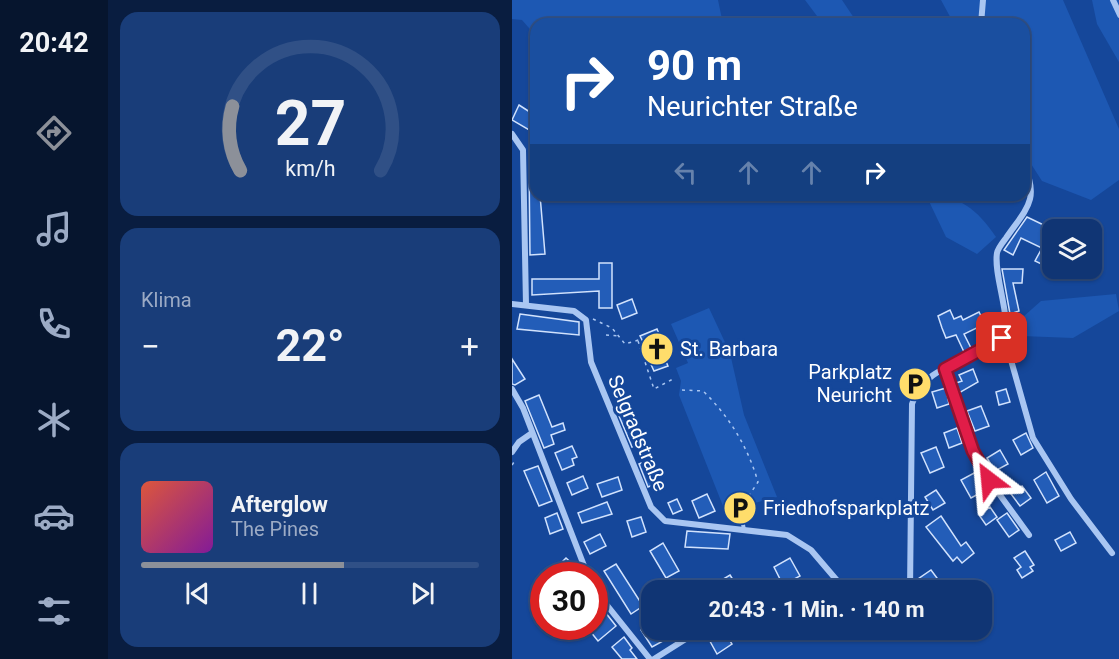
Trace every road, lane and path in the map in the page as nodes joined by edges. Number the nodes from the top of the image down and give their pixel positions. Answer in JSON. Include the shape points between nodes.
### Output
{"nodes":[{"id":1,"x":983,"y":0,"type":"edge"},
{"id":2,"x":1113,"y":0,"type":"edge"},
{"id":3,"x":1120,"y":15,"type":"edge"},
{"id":4,"x":982,"y":18,"type":"edge"},
{"id":5,"x":512,"y":134,"type":"edge"},
{"id":6,"x":1030,"y":179,"type":"edge"},
{"id":7,"x":512,"y":304,"type":"edge"},
{"id":8,"x":526,"y":305,"type":"junction"},
{"id":9,"x":592,"y":318,"type":"dead end"},
{"id":10,"x":606,"y":335,"type":"dead end"},
{"id":11,"x":620,"y":336,"type":"junction"},
{"id":12,"x":1002,"y":338,"type":"junction"},
{"id":13,"x":642,"y":339,"type":"dead end"},
{"id":14,"x":638,"y":341,"type":"junction"},
{"id":15,"x":945,"y":369,"type":"junction"},
{"id":16,"x":675,"y":378,"type":"dead end"},
{"id":17,"x":512,"y":389,"type":"edge"},
{"id":18,"x":682,"y":390,"type":"dead end"},
{"id":19,"x":533,"y":433,"type":"junction"},
{"id":20,"x":512,"y":452,"type":"edge"},
{"id":21,"x":740,"y":508,"type":"joint"},
{"id":22,"x":744,"y":530,"type":"junction"},
{"id":23,"x":1029,"y":535,"type":"dead end"},
{"id":24,"x":1112,"y":553,"type":"dead end"},
{"id":25,"x":583,"y":562,"type":"edge"},
{"id":26,"x":837,"y":580,"type":"edge"},
{"id":27,"x":910,"y":580,"type":"edge"},
{"id":28,"x":608,"y":606,"type":"edge"},
{"id":29,"x":683,"y":640,"type":"edge"},
{"id":30,"x":652,"y":659,"type":"edge"}],
"edges":[{"from":1,"to":4,"type":"street"},
{"from":2,"to":3,"type":"street"},
{"from":5,"to":8,"type":"street","via":[[523,150]]},
{"from":6,"to":12,"type":"street","via":[[1031,201],[996,252],[1006,316]]},
{"from":7,"to":8,"type":"street","name":"Selgradstraße"},
{"from":8,"to":22,"type":"street","name":"Selgradstraße","via":[[574,311],[586,320],[591,362],[651,507],[665,521]]},
{"from":9,"to":11,"type":"path"},
{"from":10,"to":11,"type":"path"},
{"from":11,"to":14,"type":"path","via":[[625,344]]},
{"from":12,"to":15,"type":"street"},
{"from":12,"to":24,"type":"street","via":[[1033,438],[1071,499]]},
{"from":13,"to":14,"type":"path"},
{"from":14,"to":16,"type":"path","via":[[654,389]]},
{"from":15,"to":23,"type":"street","via":[[973,451]]},
{"from":15,"to":27,"type":"street","via":[[921,385],[912,404]]},
{"from":17,"to":19,"type":"street"},
{"from":18,"to":21,"type":"path","via":[[703,391],[720,407],[754,465],[758,482]]},
{"from":19,"to":20,"type":"street","via":[[519,441]]},
{"from":19,"to":25,"type":"street"},
{"from":21,"to":22,"type":"lane"},
{"from":22,"to":26,"type":"street","name":"Selgradstraße","via":[[787,535],[811,550]]},
{"from":28,"to":30,"type":"street"},
{"from":29,"to":30,"type":"street"}]}
